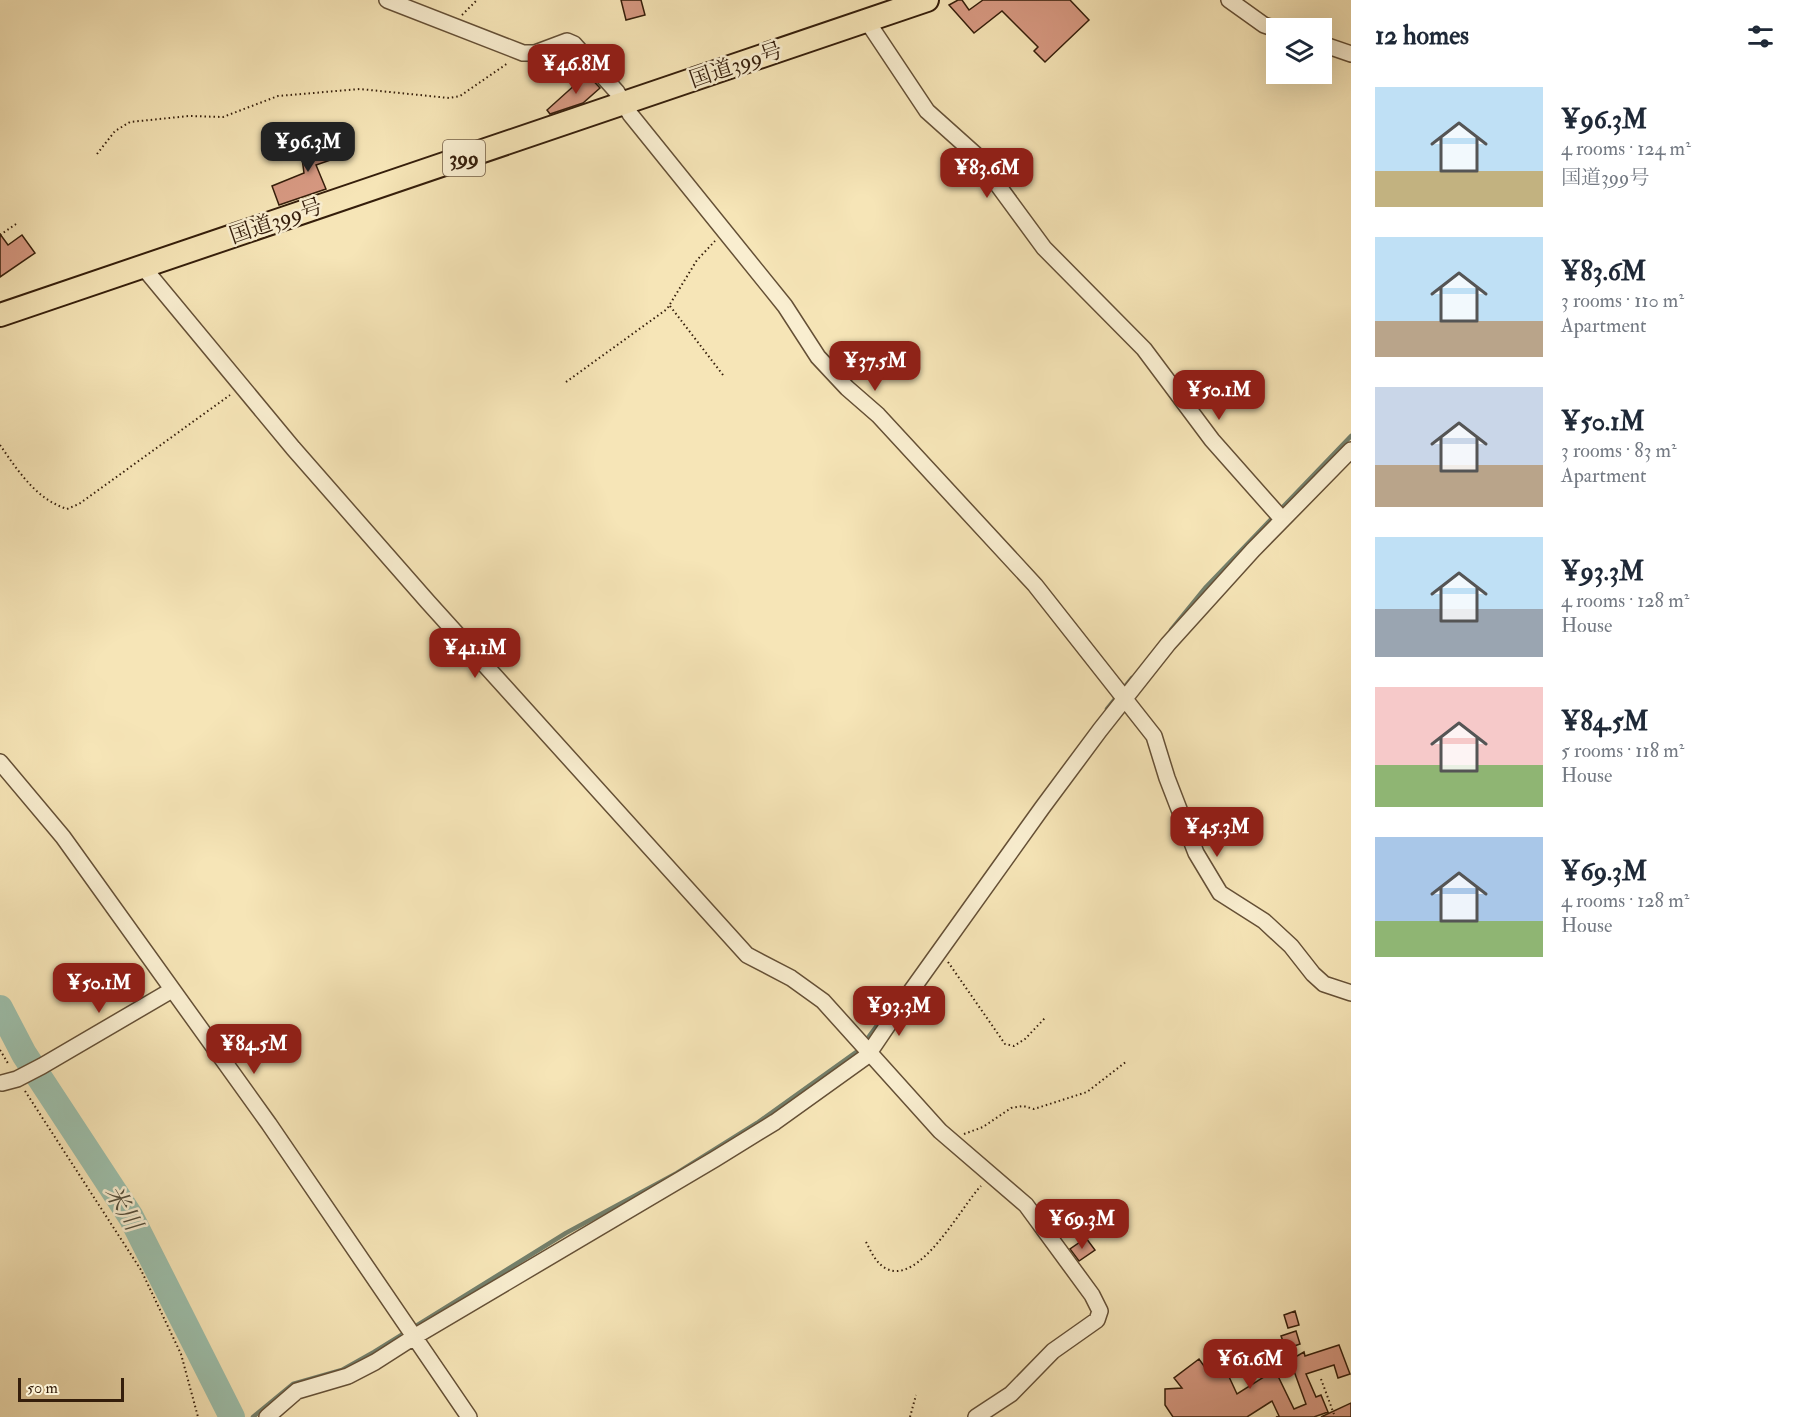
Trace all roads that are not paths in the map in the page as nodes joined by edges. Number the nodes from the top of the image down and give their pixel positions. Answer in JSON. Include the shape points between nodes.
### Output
{"nodes":[{"id":1,"x":387,"y":0,"type":"edge"},
{"id":2,"x":927,"y":0,"type":"edge"},
{"id":3,"x":1229,"y":0,"type":"edge"},
{"id":4,"x":867,"y":21,"type":"junction"},
{"id":5,"x":1266,"y":26,"type":"edge"},
{"id":6,"x":1332,"y":47,"type":"edge"},
{"id":7,"x":1351,"y":54,"type":"edge"},
{"id":8,"x":624,"y":103,"type":"junction"},
{"id":9,"x":143,"y":267,"type":"junction"},
{"id":10,"x":0,"y":315,"type":"edge"},
{"id":11,"x":1351,"y":450,"type":"edge"},
{"id":12,"x":1279,"y":515,"type":"junction"},
{"id":13,"x":1122,"y":693,"type":"junction"},
{"id":14,"x":0,"y":762,"type":"edge"},
{"id":15,"x":172,"y":990,"type":"junction"},
{"id":16,"x":1351,"y":993,"type":"edge"},
{"id":17,"x":866,"y":1047,"type":"junction"},
{"id":18,"x":2,"y":1083,"type":"dead end"},
{"id":19,"x":414,"y":1337,"type":"junction"},
{"id":20,"x":267,"y":1417,"type":"edge"},
{"id":21,"x":469,"y":1417,"type":"edge"},
{"id":22,"x":976,"y":1417,"type":"edge"}],
"edges":[{"from":1,"to":8,"type":"street","via":[[523,53],[535,53],[567,41],[574,44]]},
{"from":2,"to":4,"type":"highway","name":"国道399号","number":"399"},
{"from":3,"to":5,"type":"street"},
{"from":4,"to":8,"type":"highway","name":"国道399号","number":"399"},
{"from":4,"to":12,"type":"street","via":[[927,111],[975,154],[1044,248],[1144,349],[1212,440]]},
{"from":6,"to":7,"type":"street"},
{"from":8,"to":9,"type":"highway","name":"国道399号","number":"399"},
{"from":8,"to":13,"type":"street","via":[[791,314],[818,357],[1035,585]]},
{"from":9,"to":10,"type":"highway","name":"国道399号","number":"399"},
{"from":9,"to":17,"type":"street","via":[[428,602],[747,955],[791,978],[823,1001]]},
{"from":11,"to":12,"type":"street"},
{"from":12,"to":13,"type":"street"},
{"from":13,"to":16,"type":"street","via":[[1154,736],[1196,853],[1220,894],[1264,921],[1324,984]]},
{"from":13,"to":17,"type":"street"},
{"from":14,"to":15,"type":"street","via":[[63,837]]},
{"from":15,"to":18,"type":"street","via":[[42,1066]]},
{"from":15,"to":19,"type":"street"},
{"from":17,"to":19,"type":"street","via":[[867,1056],[775,1122]]},
{"from":17,"to":22,"type":"street","via":[[940,1131],[1026,1205],[1100,1311],[1097,1320],[1053,1352],[1011,1394]]},
{"from":19,"to":20,"type":"street","via":[[348,1376],[297,1391]]},
{"from":19,"to":21,"type":"street"}]}
